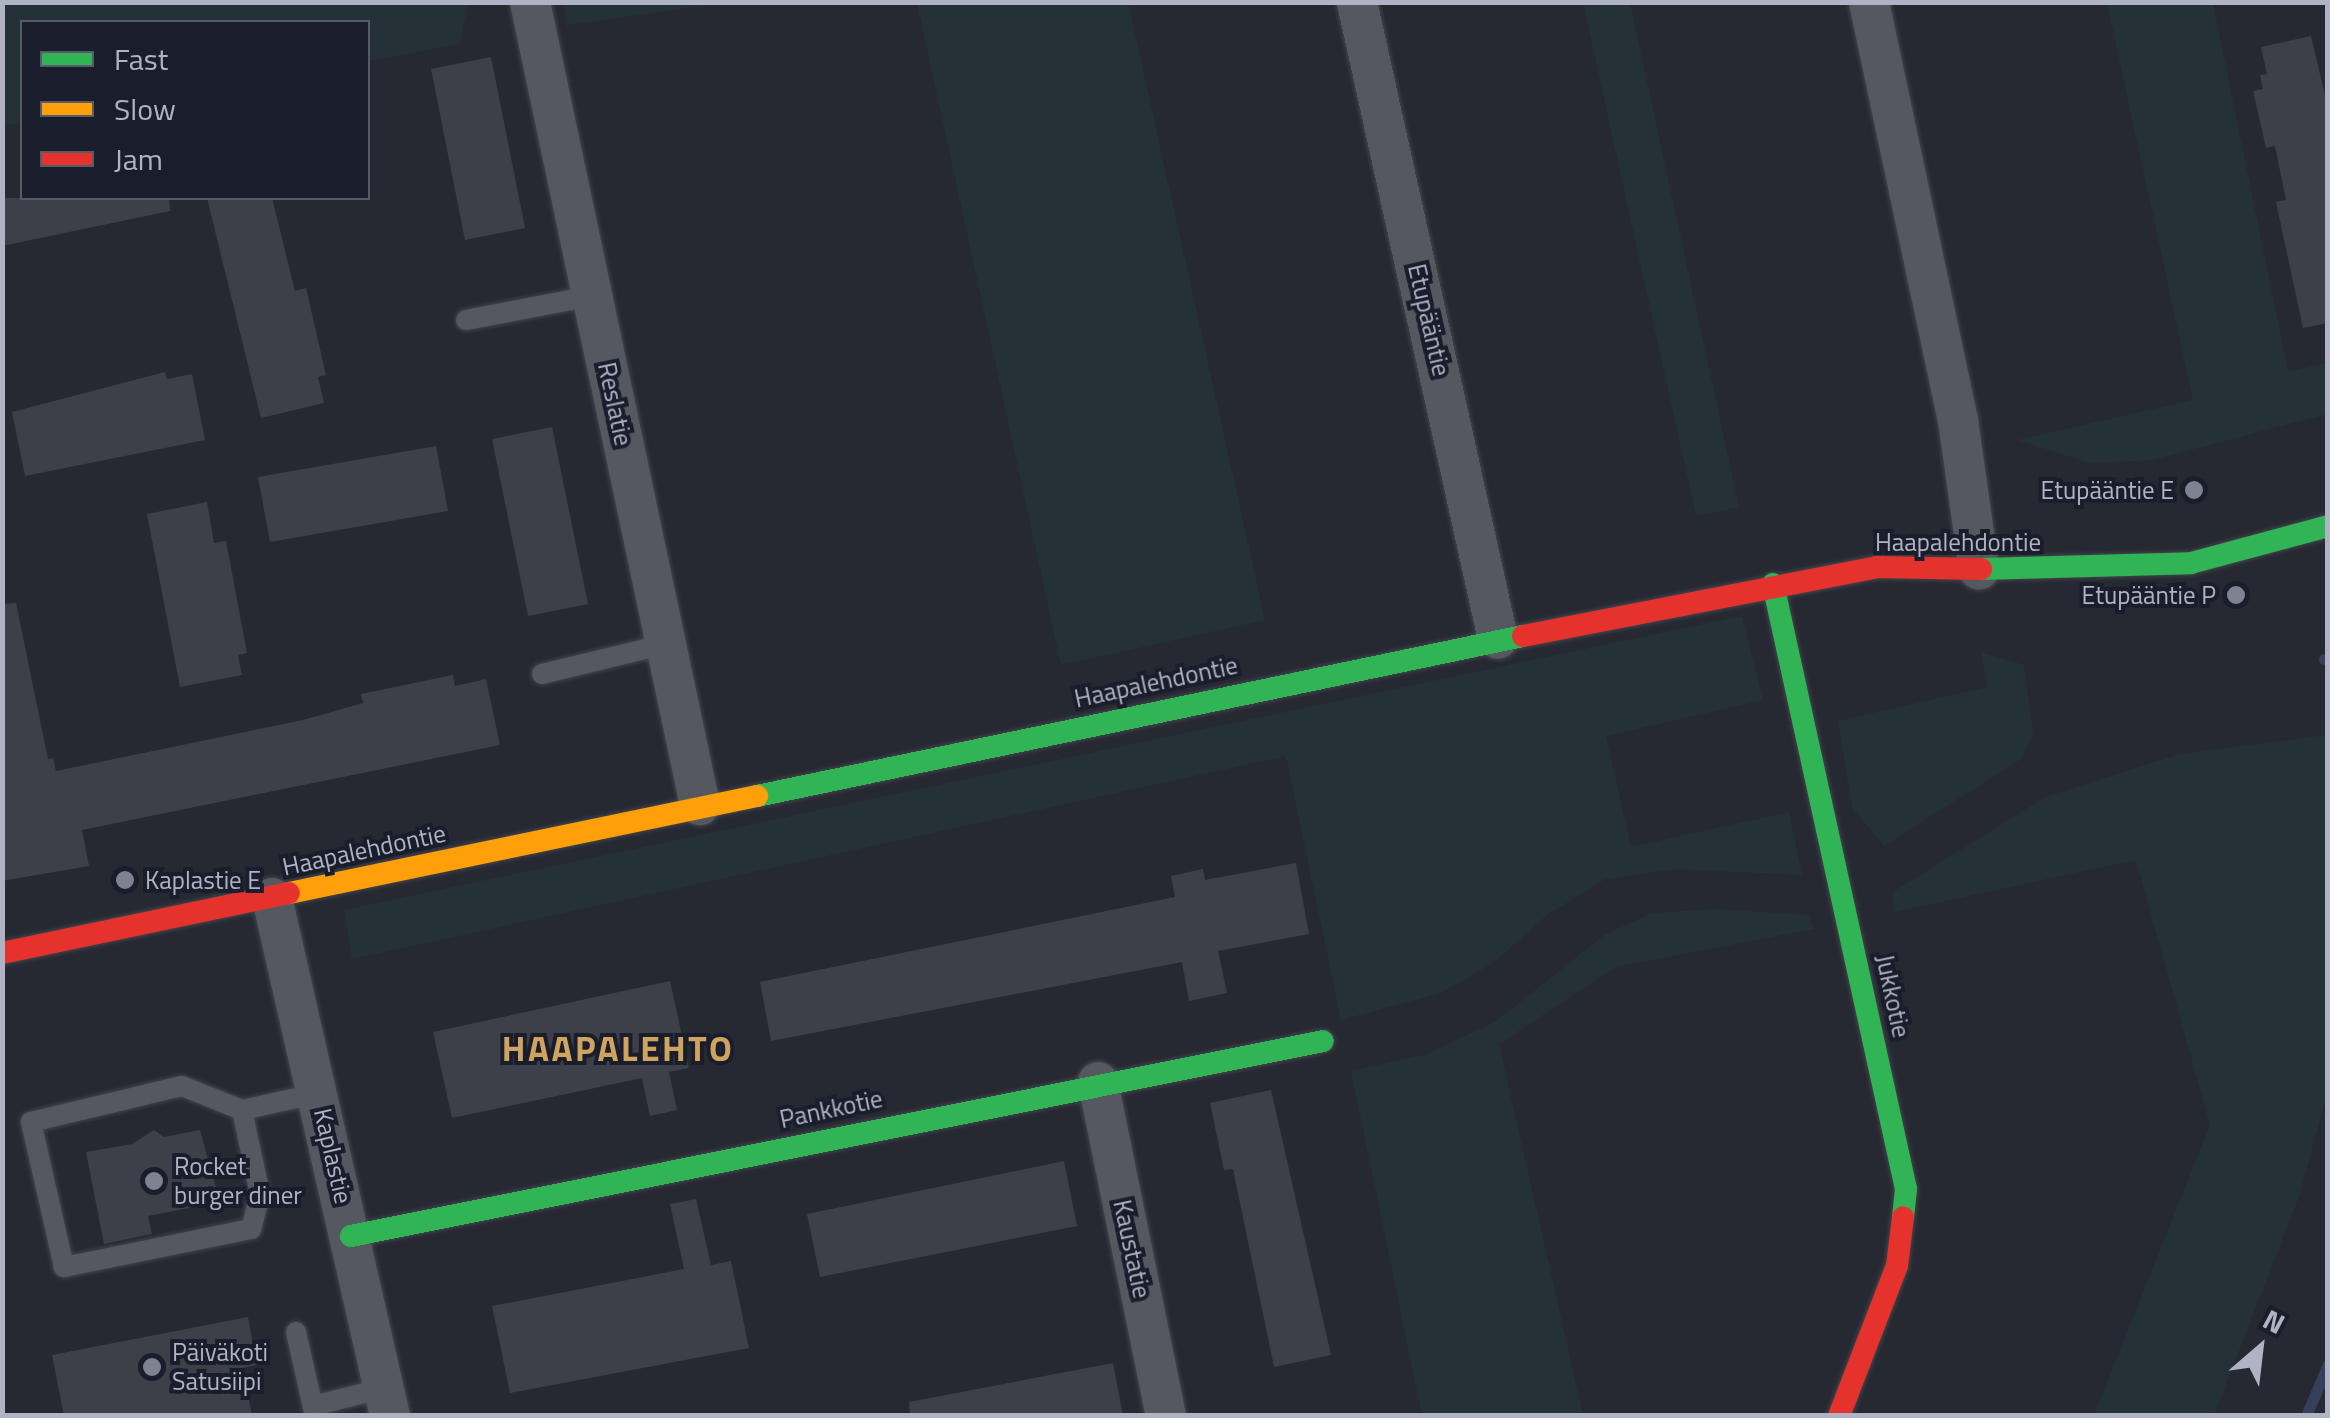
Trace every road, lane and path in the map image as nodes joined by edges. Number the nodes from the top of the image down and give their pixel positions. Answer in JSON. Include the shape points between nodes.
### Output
{"nodes":[{"id":1,"x":530,"y":2,"type":"edge"},
{"id":2,"x":1356,"y":2,"type":"edge"},
{"id":3,"x":1869,"y":2,"type":"edge"},
{"id":4,"x":592,"y":296,"type":"junction"},
{"id":5,"x":466,"y":320,"type":"dead end"},
{"id":6,"x":2328,"y":526,"type":"edge"},
{"id":7,"x":1978,"y":570,"type":"junction"},
{"id":8,"x":1773,"y":584,"type":"junction"},
{"id":9,"x":1498,"y":639,"type":"junction"},
{"id":10,"x":666,"y":644,"type":"junction"},
{"id":11,"x":542,"y":674,"type":"dead end"},
{"id":12,"x":700,"y":805,"type":"junction"},
{"id":13,"x":272,"y":898,"type":"junction"},
{"id":14,"x":2,"y":953,"type":"edge"},
{"id":15,"x":1323,"y":1041,"type":"dead end"},
{"id":16,"x":1098,"y":1082,"type":"junction"},
{"id":17,"x":318,"y":1093,"type":"junction"},
{"id":18,"x":242,"y":1110,"type":"junction"},
{"id":19,"x":350,"y":1236,"type":"junction"},
{"id":20,"x":296,"y":1332,"type":"dead end"},
{"id":21,"x":387,"y":1402,"type":"edge"},
{"id":22,"x":314,"y":1410,"type":"edge"},
{"id":23,"x":1166,"y":1416,"type":"edge"},
{"id":24,"x":1839,"y":1416,"type":"edge"}],
"edges":[{"from":1,"to":4,"type":"street","name":"Reslatie"},
{"from":2,"to":9,"type":"street","name":"Etupääntie"},
{"from":3,"to":7,"type":"street","via":[[1961,437]]},
{"from":4,"to":5,"type":"lane"},
{"from":4,"to":10,"type":"street","name":"Reslatie"},
{"from":6,"to":7,"type":"street","name":"Haapalehdontie","via":[[2191,563]]},
{"from":7,"to":8,"type":"street","name":"Haapalehdontie","via":[[1877,567]]},
{"from":8,"to":9,"type":"street","name":"Haapalehdontie"},
{"from":8,"to":24,"type":"street","name":"Jukkotie","via":[[1906,1189],[1897,1266]]},
{"from":9,"to":12,"type":"street","name":"Haapalehdontie"},
{"from":10,"to":11,"type":"lane"},
{"from":10,"to":12,"type":"street","name":"Reslatie"},
{"from":12,"to":13,"type":"street","name":"Haapalehdontie"},
{"from":13,"to":14,"type":"street","name":"Haapalehdontie"},
{"from":13,"to":17,"type":"street","name":"Kaplastie"},
{"from":15,"to":16,"type":"street","name":"Pankkotie"},
{"from":16,"to":19,"type":"street","name":"Pankkotie"},
{"from":16,"to":23,"type":"street","name":"Kaustatie"},
{"from":17,"to":18,"type":"lane"},
{"from":17,"to":19,"type":"street","name":"Kaplastie"},
{"from":18,"to":18,"type":"lane","via":[[182,1086],[32,1122],[64,1267],[251,1229],[260,1194]]},
{"from":19,"to":21,"type":"street","name":"Kaplastie"},
{"from":20,"to":22,"type":"lane"},
{"from":21,"to":22,"type":"lane"}]}
